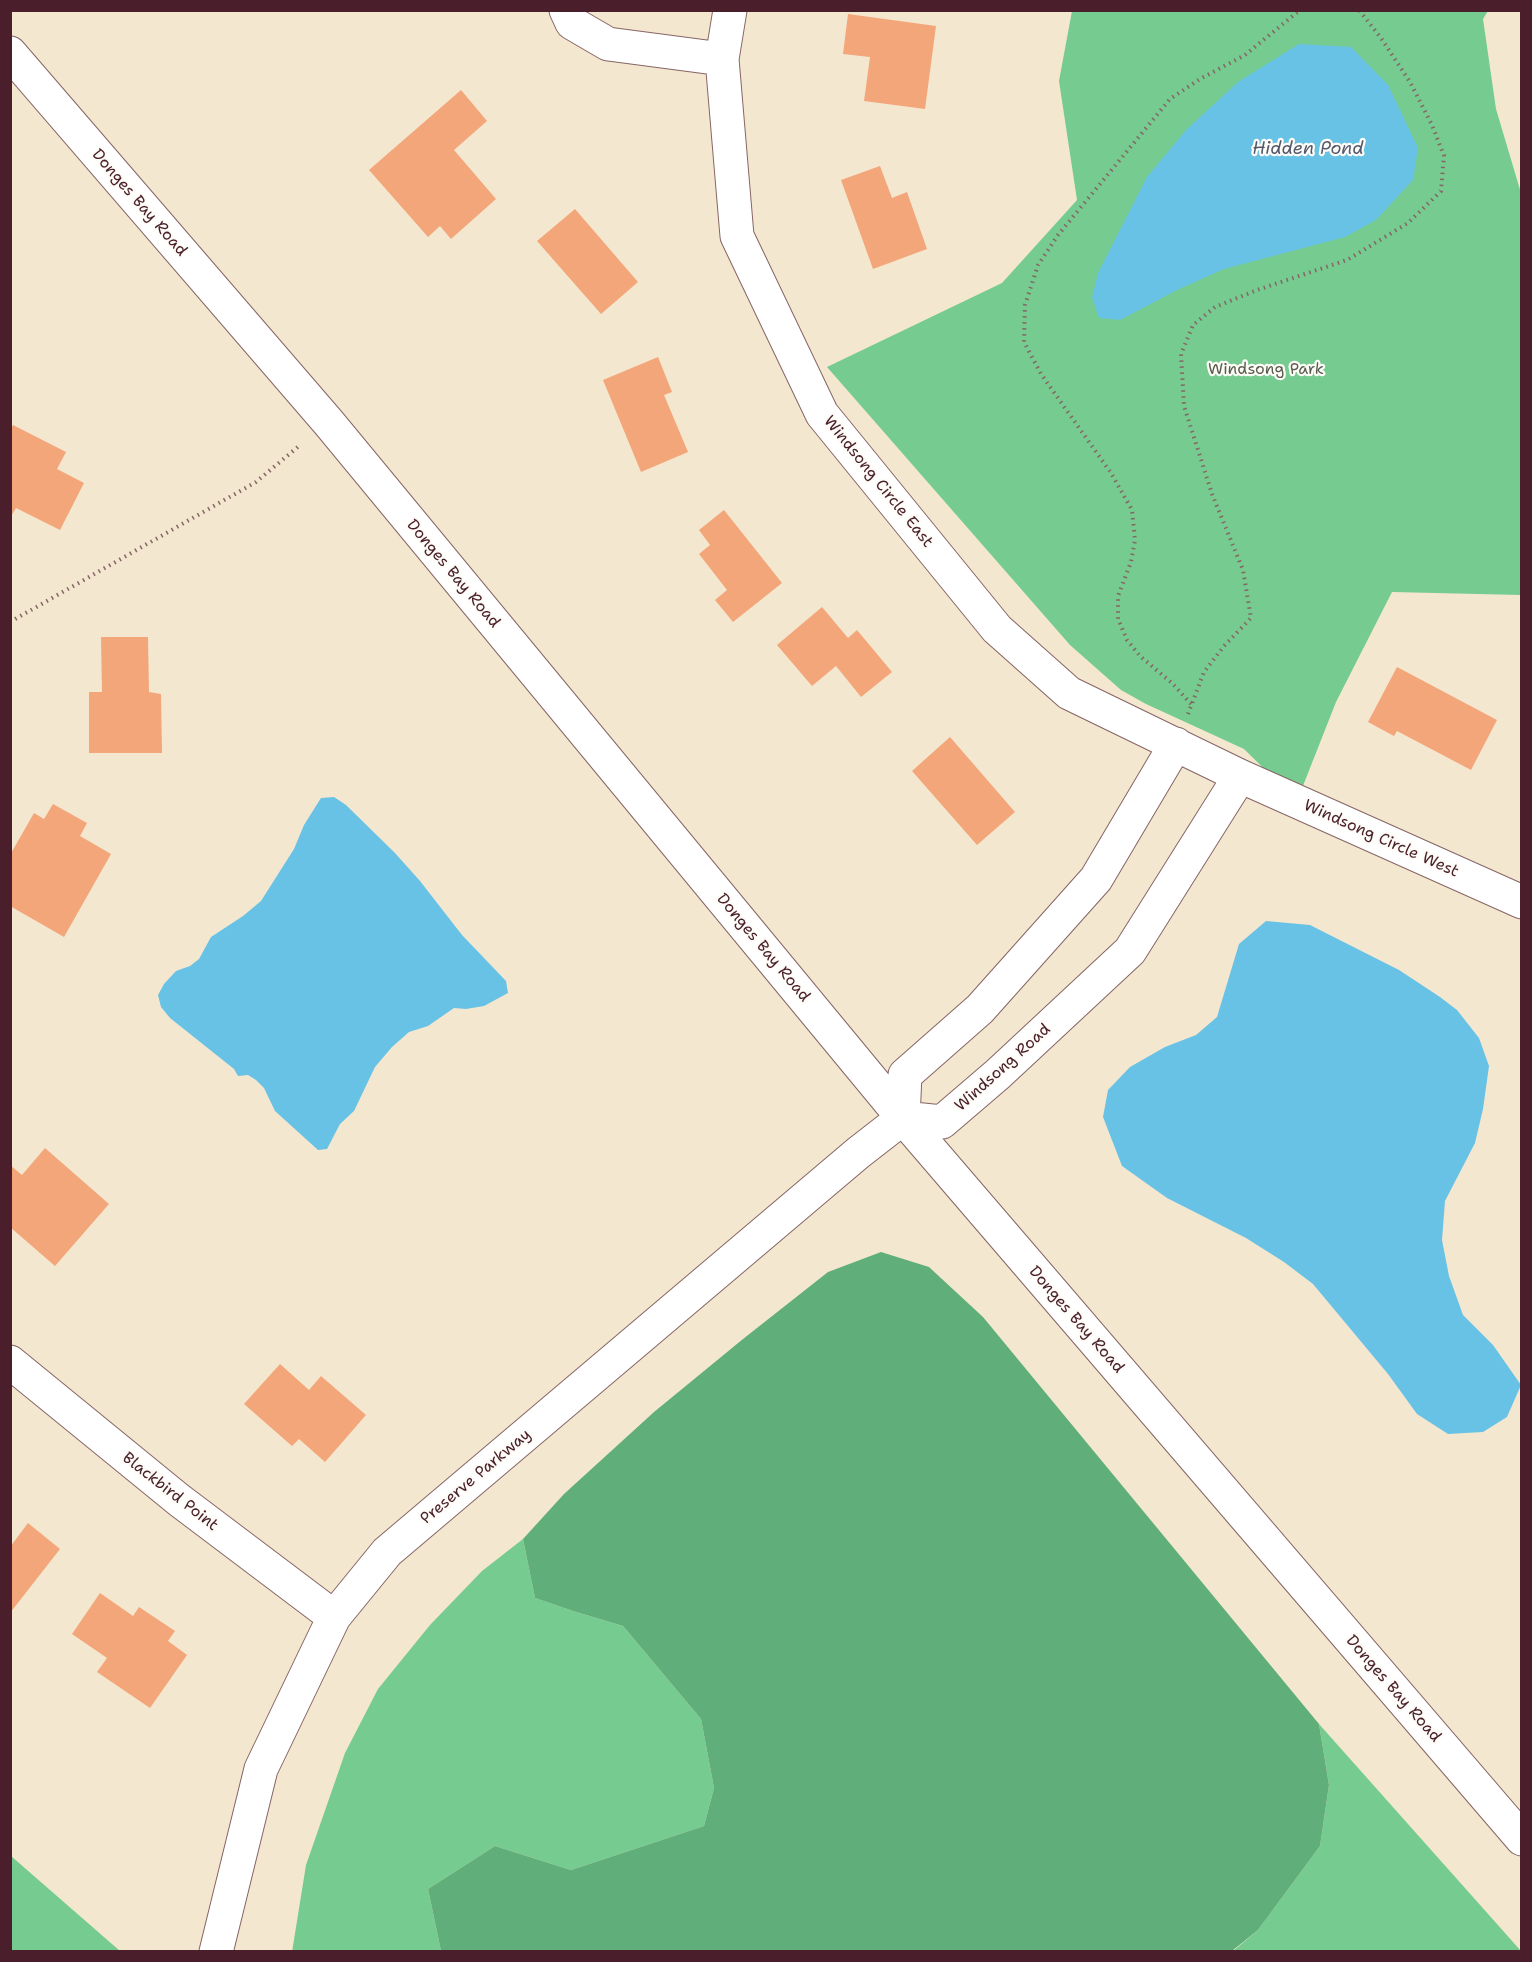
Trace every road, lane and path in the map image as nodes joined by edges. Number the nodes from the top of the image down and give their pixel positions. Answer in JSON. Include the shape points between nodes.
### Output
{"nodes":[{"id":1,"x":566,"y":10,"type":"edge"},
{"id":2,"x":730,"y":10,"type":"edge"},
{"id":3,"x":1300,"y":10,"type":"edge"},
{"id":4,"x":1359,"y":10,"type":"edge"},
{"id":5,"x":10,"y":53,"type":"edge"},
{"id":6,"x":722,"y":59,"type":"junction"},
{"id":7,"x":299,"y":446,"type":"dead end"},
{"id":8,"x":10,"y":622,"type":"edge"},
{"id":9,"x":1191,"y":704,"type":"junction"},
{"id":10,"x":1176,"y":744,"type":"junction"},
{"id":11,"x":1240,"y":776,"type":"junction"},
{"id":12,"x":1521,"y":902,"type":"edge"},
{"id":13,"x":903,"y":1118,"type":"junction"},
{"id":14,"x":10,"y":1362,"type":"edge"},
{"id":15,"x":334,"y":1617,"type":"junction"},
{"id":16,"x":1521,"y":1839,"type":"edge"},
{"id":17,"x":216,"y":1952,"type":"edge"}],
"edges":[{"from":1,"to":6,"type":"street","via":[[572,23],[608,44]]},
{"from":2,"to":6,"type":"street","name":"Windsong Circle East"},
{"from":3,"to":9,"type":"path","via":[[1245,56],[1170,99],[1058,234],[1038,265],[1025,304],[1024,342],[1041,374],[1111,473],[1132,510],[1135,540],[1118,596],[1122,630],[1140,656]]},
{"from":4,"to":9,"type":"path","via":[[1399,64],[1432,125],[1444,156],[1441,191],[1408,223],[1347,260],[1215,307],[1194,325],[1181,354],[1184,406],[1212,494],[1243,570],[1251,618],[1204,672]]},
{"from":5,"to":13,"type":"street","name":"Donges Bay Road","via":[[329,423]]},
{"from":6,"to":10,"type":"street","name":"Windsong Circle East","via":[[737,236],[822,414],[997,629],[1069,693]]},
{"from":7,"to":8,"type":"path","via":[[256,482]]},
{"from":9,"to":10,"type":"path"},
{"from":10,"to":11,"type":"street","name":"Windsong Circle East"},
{"from":10,"to":13,"type":"street","via":[[1096,879],[980,1008],[905,1075]]},
{"from":11,"to":12,"type":"street","name":"Windsong Circle West"},
{"from":11,"to":13,"type":"street","name":"Windsong Road","via":[[1130,951],[942,1122]]},
{"from":13,"to":15,"type":"street","name":"Preserve Parkway","via":[[387,1552]]},
{"from":13,"to":16,"type":"street","name":"Donges Bay Road"},
{"from":14,"to":15,"type":"street","name":"Blackbird Point","via":[[179,1500]]},
{"from":15,"to":17,"type":"street","name":"Preserve Parkway","via":[[261,1769]]}]}
